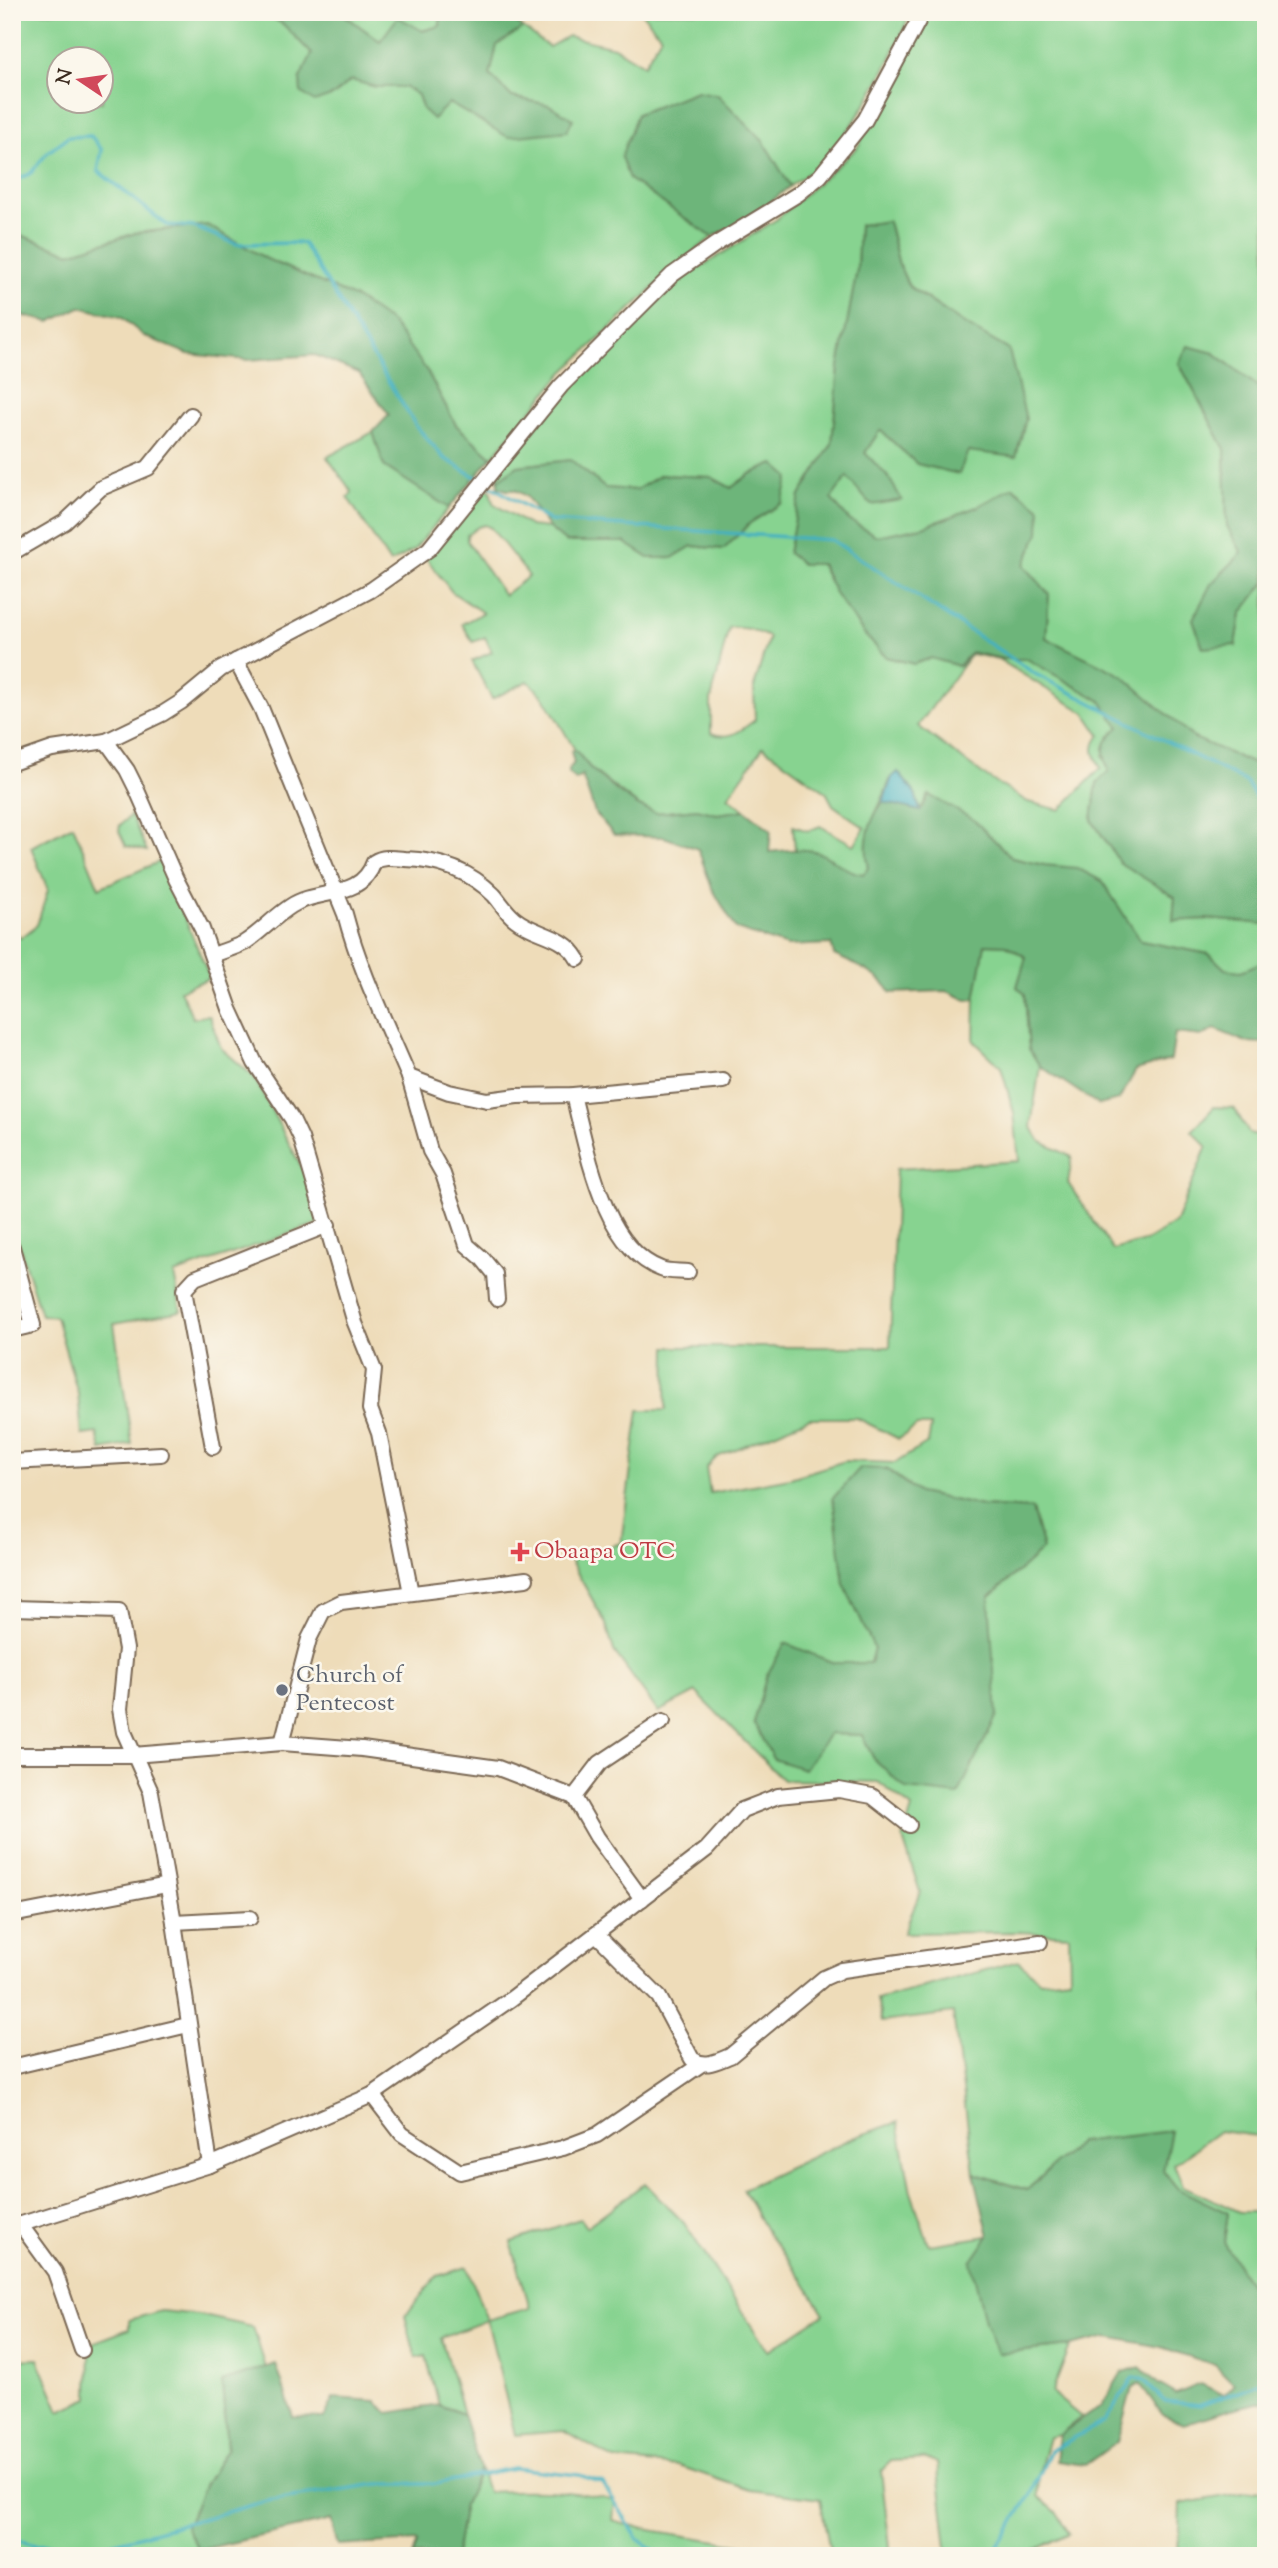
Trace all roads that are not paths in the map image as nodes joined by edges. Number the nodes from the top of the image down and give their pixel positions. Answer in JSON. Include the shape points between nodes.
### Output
{"nodes":[{"id":1,"x":923,"y":12,"type":"edge"},
{"id":2,"x":191,"y":415,"type":"dead end"},
{"id":3,"x":12,"y":553,"type":"edge"},
{"id":4,"x":236,"y":661,"type":"junction"},
{"id":5,"x":106,"y":741,"type":"junction"},
{"id":6,"x":12,"y":763,"type":"edge"},
{"id":7,"x":337,"y":894,"type":"junction"},
{"id":8,"x":214,"y":955,"type":"junction"},
{"id":9,"x":578,"y":959,"type":"dead end"},
{"id":10,"x":409,"y":1077,"type":"junction"},
{"id":11,"x":723,"y":1081,"type":"dead end"},
{"id":12,"x":573,"y":1095,"type":"junction"},
{"id":13,"x":328,"y":1225,"type":"junction"},
{"id":14,"x":12,"y":1247,"type":"edge"},
{"id":15,"x":688,"y":1272,"type":"dead end"},
{"id":16,"x":496,"y":1299,"type":"dead end"},
{"id":17,"x":12,"y":1331,"type":"edge"},
{"id":18,"x":213,"y":1447,"type":"dead end"},
{"id":19,"x":161,"y":1454,"type":"dead end"},
{"id":20,"x":12,"y":1462,"type":"edge"},
{"id":21,"x":526,"y":1580,"type":"dead end"},
{"id":22,"x":411,"y":1593,"type":"junction"},
{"id":23,"x":12,"y":1608,"type":"edge"},
{"id":24,"x":663,"y":1721,"type":"dead end"},
{"id":25,"x":282,"y":1743,"type":"junction"},
{"id":26,"x":12,"y":1755,"type":"edge"},
{"id":27,"x":133,"y":1755,"type":"junction"},
{"id":28,"x":574,"y":1797,"type":"junction"},
{"id":29,"x":909,"y":1825,"type":"dead end"},
{"id":30,"x":167,"y":1885,"type":"junction"},
{"id":31,"x":642,"y":1899,"type":"junction"},
{"id":32,"x":12,"y":1915,"type":"edge"},
{"id":33,"x":250,"y":1918,"type":"dead end"},
{"id":34,"x":174,"y":1922,"type":"junction"},
{"id":35,"x":596,"y":1934,"type":"junction"},
{"id":36,"x":1040,"y":1942,"type":"dead end"},
{"id":37,"x":188,"y":2025,"type":"junction"},
{"id":38,"x":700,"y":2064,"type":"junction"},
{"id":39,"x":12,"y":2067,"type":"edge"},
{"id":40,"x":372,"y":2095,"type":"junction"},
{"id":41,"x":210,"y":2165,"type":"junction"},
{"id":42,"x":16,"y":2226,"type":"edge"},
{"id":43,"x":82,"y":2350,"type":"dead end"}],
"edges":[{"from":1,"to":4,"type":"street","via":[[865,120],[820,176],[672,275],[561,386],[429,549],[371,590]]},
{"from":2,"to":3,"type":"street","via":[[148,468],[101,488],[65,522]]},
{"from":4,"to":5,"type":"street","via":[[162,714]]},
{"from":4,"to":7,"type":"street","via":[[261,708]]},
{"from":5,"to":6,"type":"street","via":[[52,749]]},
{"from":5,"to":8,"type":"street","via":[[127,770]]},
{"from":7,"to":8,"type":"street","via":[[293,905],[243,943]]},
{"from":7,"to":9,"type":"street","via":[[356,885],[380,859],[441,863],[493,894],[515,919],[564,942]]},
{"from":7,"to":10,"type":"street","via":[[372,994]]},
{"from":8,"to":13,"type":"street","via":[[230,1009],[255,1063],[301,1138]]},
{"from":10,"to":12,"type":"street","via":[[487,1100]]},
{"from":10,"to":16,"type":"street","via":[[430,1151],[443,1174],[467,1245],[495,1274]]},
{"from":11,"to":12,"type":"street"},
{"from":12,"to":15,"type":"street","via":[[596,1182],[614,1225],[638,1255],[661,1269]]},
{"from":13,"to":18,"type":"street","via":[[195,1278],[184,1290]]},
{"from":13,"to":22,"type":"street","via":[[355,1322],[374,1370],[370,1409],[379,1433]]},
{"from":14,"to":17,"type":"street","via":[[33,1325]]},
{"from":19,"to":20,"type":"street"},
{"from":21,"to":22,"type":"street"},
{"from":22,"to":25,"type":"street","via":[[341,1602],[323,1611],[309,1639]]},
{"from":23,"to":27,"type":"street","via":[[119,1611],[126,1649],[120,1709]]},
{"from":24,"to":28,"type":"street","via":[[600,1763]]},
{"from":25,"to":27,"type":"street"},
{"from":25,"to":28,"type":"street","via":[[498,1768]]},
{"from":26,"to":27,"type":"street"},
{"from":27,"to":30,"type":"street","via":[[151,1792]]},
{"from":28,"to":31,"type":"street"},
{"from":29,"to":31,"type":"street","via":[[872,1796],[839,1790],[778,1796],[742,1810],[707,1849]]},
{"from":30,"to":32,"type":"street"},
{"from":30,"to":34,"type":"street"},
{"from":31,"to":35,"type":"street"},
{"from":33,"to":34,"type":"street"},
{"from":34,"to":37,"type":"street"},
{"from":35,"to":38,"type":"street","via":[[659,1997],[692,2059]]},
{"from":35,"to":40,"type":"street"},
{"from":36,"to":38,"type":"street","via":[[842,1969],[824,1978],[730,2056]]},
{"from":37,"to":39,"type":"street"},
{"from":37,"to":41,"type":"street"},
{"from":38,"to":40,"type":"street","via":[[597,2135],[563,2148],[460,2172],[402,2134]]},
{"from":40,"to":41,"type":"street"},
{"from":41,"to":42,"type":"street"},
{"from":42,"to":43,"type":"street","via":[[55,2272]]}]}
